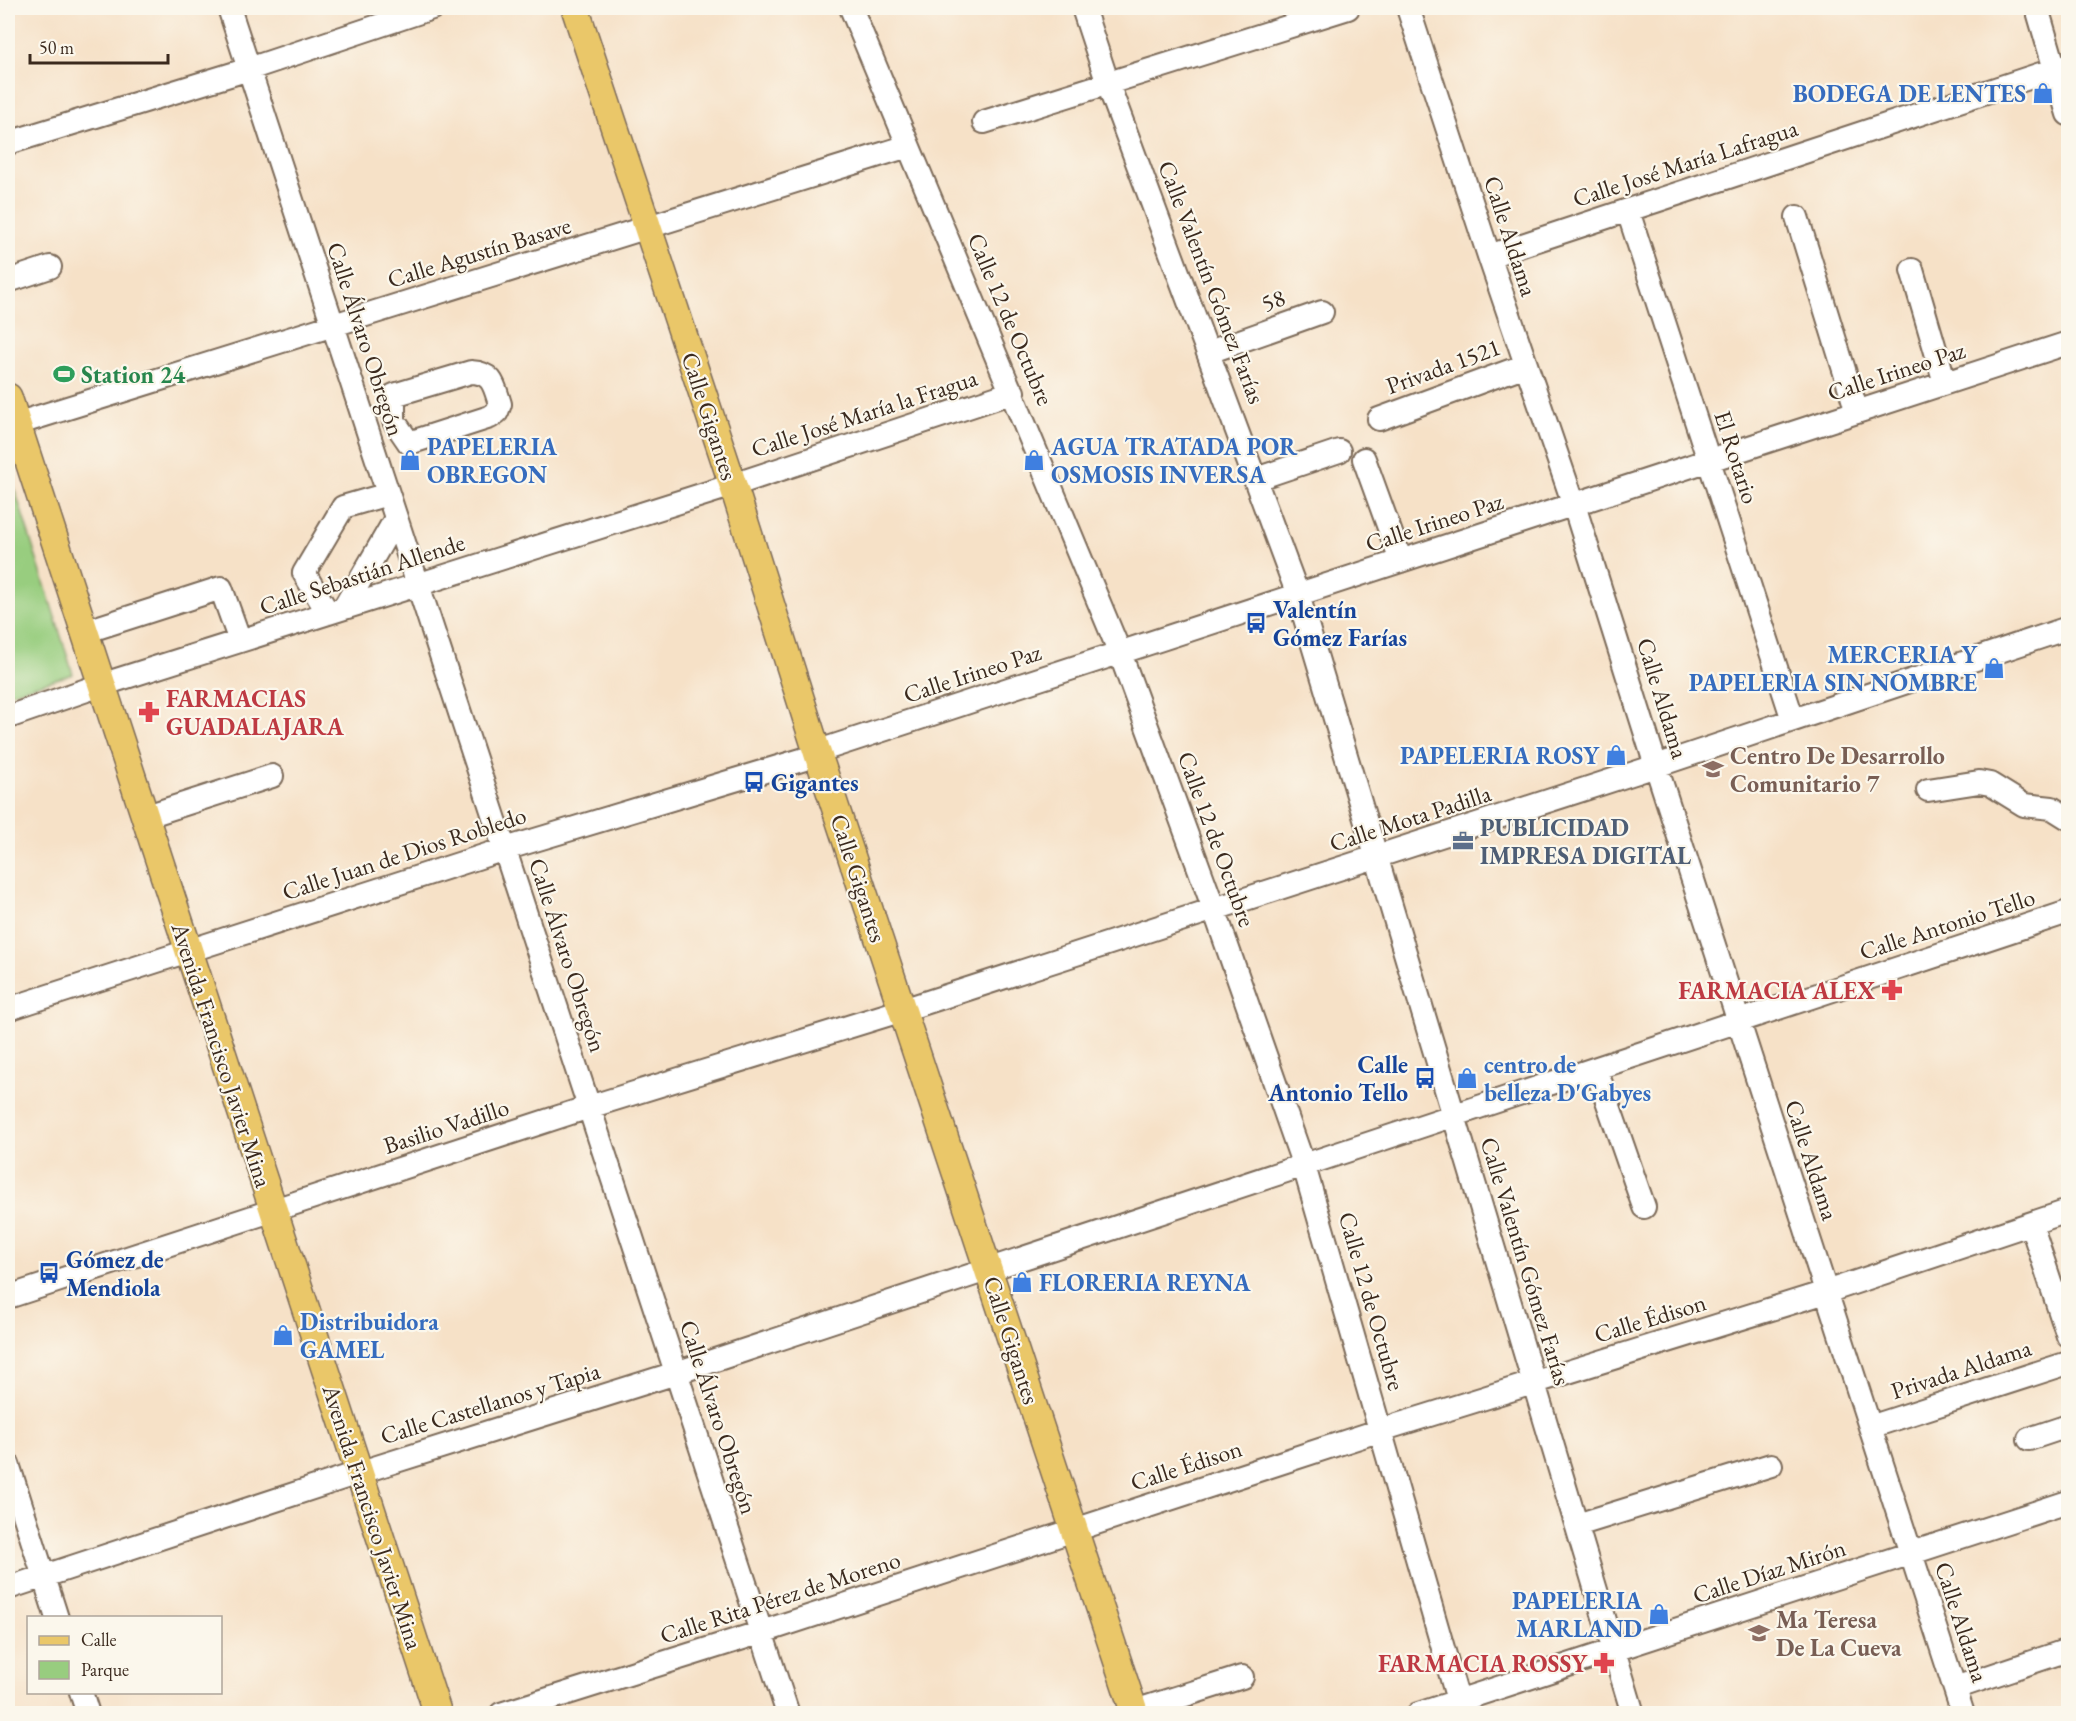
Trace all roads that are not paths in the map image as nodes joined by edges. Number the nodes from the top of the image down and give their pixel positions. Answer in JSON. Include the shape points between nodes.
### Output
{"nodes":[{"id":1,"x":229,"y":8,"type":"edge"},
{"id":2,"x":432,"y":8,"type":"edge"},
{"id":3,"x":575,"y":8,"type":"edge"},
{"id":4,"x":851,"y":8,"type":"edge"},
{"id":5,"x":1083,"y":8,"type":"edge"},
{"id":6,"x":1348,"y":8,"type":"edge"},
{"id":7,"x":1408,"y":8,"type":"edge"},
{"id":8,"x":2037,"y":8,"type":"edge"},
{"id":9,"x":2062,"y":68,"type":"edge"},
{"id":10,"x":249,"y":69,"type":"junction"},
{"id":11,"x":1108,"y":84,"type":"junction"},
{"id":12,"x":2068,"y":114,"type":"edge"},
{"id":13,"x":984,"y":122,"type":"dead end"},
{"id":14,"x":8,"y":143,"type":"edge"},
{"id":15,"x":908,"y":146,"type":"junction"},
{"id":16,"x":1628,"y":211,"type":"junction"},
{"id":17,"x":1797,"y":217,"type":"dead end"},
{"id":18,"x":649,"y":228,"type":"junction"},
{"id":19,"x":1489,"y":256,"type":"junction"},
{"id":20,"x":50,"y":267,"type":"dead end"},
{"id":21,"x":1912,"y":270,"type":"dead end"},
{"id":22,"x":8,"y":281,"type":"edge"},
{"id":23,"x":1322,"y":312,"type":"dead end"},
{"id":24,"x":333,"y":324,"type":"junction"},
{"id":25,"x":2068,"y":343,"type":"edge"},
{"id":26,"x":1209,"y":352,"type":"junction"},
{"id":27,"x":1526,"y":365,"type":"junction"},
{"id":28,"x":1945,"y":383,"type":"junction"},
{"id":29,"x":1013,"y":392,"type":"junction"},
{"id":30,"x":8,"y":397,"type":"edge"},
{"id":31,"x":1857,"y":412,"type":"junction"},
{"id":32,"x":1379,"y":419,"type":"dead end"},
{"id":33,"x":394,"y":421,"type":"junction"},
{"id":34,"x":16,"y":424,"type":"junction"},
{"id":35,"x":367,"y":429,"type":"junction"},
{"id":36,"x":1339,"y":451,"type":"dead end"},
{"id":37,"x":1364,"y":459,"type":"dead end"},
{"id":38,"x":1709,"y":460,"type":"junction"},
{"id":39,"x":1256,"y":479,"type":"junction"},
{"id":40,"x":733,"y":485,"type":"junction"},
{"id":41,"x":388,"y":494,"type":"junction"},
{"id":42,"x":1574,"y":505,"type":"junction"},
{"id":43,"x":396,"y":518,"type":"junction"},
{"id":44,"x":1401,"y":561,"type":"junction"},
{"id":45,"x":418,"y":584,"type":"junction"},
{"id":46,"x":1298,"y":595,"type":"junction"},
{"id":47,"x":336,"y":610,"type":"junction"},
{"id":48,"x":2068,"y":628,"type":"edge"},
{"id":49,"x":84,"y":632,"type":"junction"},
{"id":50,"x":240,"y":641,"type":"junction"},
{"id":51,"x":1120,"y":653,"type":"junction"},
{"id":52,"x":101,"y":685,"type":"junction"},
{"id":53,"x":8,"y":717,"type":"edge"},
{"id":54,"x":1793,"y":720,"type":"junction"},
{"id":55,"x":818,"y":755,"type":"junction"},
{"id":56,"x":1656,"y":766,"type":"junction"},
{"id":57,"x":272,"y":776,"type":"dead end"},
{"id":58,"x":1928,"y":790,"type":"dead end"},
{"id":59,"x":144,"y":817,"type":"junction"},
{"id":60,"x":2068,"y":818,"type":"edge"},
{"id":61,"x":505,"y":849,"type":"junction"},
{"id":62,"x":1376,"y":857,"type":"junction"},
{"id":63,"x":1214,"y":909,"type":"junction"},
{"id":64,"x":2068,"y":912,"type":"edge"},
{"id":65,"x":188,"y":950,"type":"junction"},
{"id":66,"x":8,"y":1009,"type":"edge"},
{"id":67,"x":903,"y":1010,"type":"junction"},
{"id":68,"x":1739,"y":1022,"type":"junction"},
{"id":69,"x":1596,"y":1069,"type":"junction"},
{"id":70,"x":589,"y":1107,"type":"junction"},
{"id":71,"x":1453,"y":1116,"type":"junction"},
{"id":72,"x":1304,"y":1166,"type":"junction"},
{"id":73,"x":1644,"y":1207,"type":"dead end"},
{"id":74,"x":273,"y":1211,"type":"junction"},
{"id":75,"x":2068,"y":1211,"type":"edge"},
{"id":76,"x":2031,"y":1224,"type":"junction"},
{"id":77,"x":989,"y":1270,"type":"junction"},
{"id":78,"x":1826,"y":1292,"type":"junction"},
{"id":79,"x":8,"y":1297,"type":"edge"},
{"id":80,"x":2068,"y":1336,"type":"edge"},
{"id":81,"x":2068,"y":1363,"type":"edge"},
{"id":82,"x":676,"y":1373,"type":"junction"},
{"id":83,"x":1534,"y":1382,"type":"junction"},
{"id":84,"x":2068,"y":1426,"type":"edge"},
{"id":85,"x":1870,"y":1427,"type":"junction"},
{"id":86,"x":1381,"y":1430,"type":"junction"},
{"id":87,"x":2029,"y":1439,"type":"dead end"},
{"id":88,"x":8,"y":1464,"type":"edge"},
{"id":89,"x":1771,"y":1465,"type":"dead end"},
{"id":90,"x":358,"y":1473,"type":"junction"},
{"id":91,"x":2068,"y":1502,"type":"edge"},
{"id":92,"x":1577,"y":1525,"type":"junction"},
{"id":93,"x":1075,"y":1530,"type":"junction"},
{"id":94,"x":1911,"y":1553,"type":"junction"},
{"id":95,"x":43,"y":1576,"type":"junction"},
{"id":96,"x":8,"y":1588,"type":"edge"},
{"id":97,"x":57,"y":1616,"type":"edge"},
{"id":98,"x":762,"y":1632,"type":"junction"},
{"id":99,"x":1615,"y":1650,"type":"junction"},
{"id":100,"x":2068,"y":1650,"type":"edge"},
{"id":101,"x":1242,"y":1677,"type":"dead end"},
{"id":102,"x":1955,"y":1688,"type":"junction"},
{"id":103,"x":82,"y":1694,"type":"edge"},
{"id":104,"x":1460,"y":1707,"type":"edge"},
{"id":105,"x":1135,"y":1712,"type":"edge"},
{"id":106,"x":88,"y":1713,"type":"edge"},
{"id":107,"x":438,"y":1713,"type":"edge"},
{"id":108,"x":501,"y":1713,"type":"edge"},
{"id":109,"x":788,"y":1713,"type":"edge"},
{"id":110,"x":1418,"y":1713,"type":"edge"},
{"id":111,"x":1633,"y":1713,"type":"edge"},
{"id":112,"x":1963,"y":1713,"type":"edge"}],
"edges":[{"from":1,"to":10,"type":"street","name":"Calle Álvaro Obregón"},
{"from":2,"to":10,"type":"street"},
{"from":3,"to":18,"type":"main road","name":"Calle Gigantes"},
{"from":4,"to":15,"type":"street","name":"Calle 12 de Octubre"},
{"from":5,"to":11,"type":"street","name":"Calle Valentín Gómez Farías"},
{"from":6,"to":11,"type":"street"},
{"from":7,"to":19,"type":"street","name":"Calle Aldama"},
{"from":8,"to":9,"type":"street"},
{"from":9,"to":12,"type":"street"},
{"from":9,"to":16,"type":"street","name":"Calle José María Lafragua"},
{"from":10,"to":14,"type":"street"},
{"from":10,"to":24,"type":"street","name":"Calle Álvaro Obregón"},
{"from":11,"to":13,"type":"street"},
{"from":11,"to":26,"type":"street","name":"Calle Valentín Gómez Farías"},
{"from":15,"to":18,"type":"street","name":"Calle Agustín Basave"},
{"from":15,"to":29,"type":"street","name":"Calle 12 de Octubre"},
{"from":16,"to":19,"type":"street","name":"Calle José María Lafragua"},
{"from":16,"to":38,"type":"street","name":"El Rotario"},
{"from":17,"to":31,"type":"street"},
{"from":18,"to":24,"type":"street","name":"Calle Agustín Basave"},
{"from":18,"to":40,"type":"main road","name":"Calle Gigantes"},
{"from":19,"to":27,"type":"street","name":"Calle Aldama"},
{"from":20,"to":22,"type":"street"},
{"from":21,"to":28,"type":"street"},
{"from":23,"to":26,"type":"street","name":"58"},
{"from":24,"to":34,"type":"street","name":"Calle Agustín Basave"},
{"from":24,"to":35,"type":"street","name":"Calle Álvaro Obregón"},
{"from":25,"to":28,"type":"street","name":"Calle Irineo Paz"},
{"from":26,"to":39,"type":"street","name":"Calle Valentín Gómez Farías"},
{"from":27,"to":32,"type":"street","name":"Privada 1521"},
{"from":27,"to":42,"type":"street","name":"Calle Aldama"},
{"from":28,"to":31,"type":"street","name":"Calle Irineo Paz"},
{"from":29,"to":40,"type":"street","name":"Calle José María la Fragua"},
{"from":29,"to":51,"type":"street","name":"Calle 12 de Octubre"},
{"from":30,"to":34,"type":"main road","name":"Avenida Francisco Javier Mina"},
{"from":31,"to":38,"type":"street","name":"Calle Irineo Paz"},
{"from":33,"to":33,"type":"street","via":[[409,443],[490,417],[500,404],[492,380],[483,372],[471,372],[394,395]]},
{"from":33,"to":35,"type":"street"},
{"from":34,"to":49,"type":"main road","name":"Avenida Francisco Javier Mina"},
{"from":35,"to":41,"type":"street","name":"Calle Álvaro Obregón"},
{"from":36,"to":39,"type":"street"},
{"from":37,"to":44,"type":"street"},
{"from":38,"to":42,"type":"street","name":"Calle Irineo Paz"},
{"from":38,"to":54,"type":"street","name":"El Rotario"},
{"from":39,"to":46,"type":"street","name":"Calle Valentín Gómez Farías"},
{"from":40,"to":45,"type":"street","name":"Calle Sebastián Allende"},
{"from":40,"to":55,"type":"main road","name":"Calle Gigantes"},
{"from":41,"to":43,"type":"street","name":"Calle Álvaro Obregón"},
{"from":41,"to":47,"type":"street","via":[[343,507],[304,573]]},
{"from":42,"to":44,"type":"street","name":"Calle Irineo Paz"},
{"from":42,"to":56,"type":"street","name":"Calle Aldama"},
{"from":43,"to":45,"type":"street","name":"Calle Álvaro Obregón"},
{"from":43,"to":47,"type":"street"},
{"from":44,"to":46,"type":"street","name":"Calle Irineo Paz"},
{"from":45,"to":47,"type":"street","name":"Calle Sebastián Allende"},
{"from":45,"to":61,"type":"street","name":"Calle Álvaro Obregón"},
{"from":46,"to":51,"type":"street","name":"Calle Irineo Paz"},
{"from":46,"to":62,"type":"street","name":"Calle Valentín Gómez Farías"},
{"from":47,"to":50,"type":"street","name":"Calle Sebastián Allende"},
{"from":48,"to":54,"type":"street","name":"Calle Mota Padilla"},
{"from":49,"to":50,"type":"street","via":[[220,588]]},
{"from":49,"to":52,"type":"main road","name":"Avenida Francisco Javier Mina"},
{"from":50,"to":52,"type":"street","name":"Calle Sebastián Allende"},
{"from":51,"to":55,"type":"street","name":"Calle Irineo Paz","via":[[828,748]]},
{"from":51,"to":63,"type":"street","name":"Calle 12 de Octubre"},
{"from":52,"to":53,"type":"street","name":"Calle Sebastián Allende"},
{"from":52,"to":59,"type":"main road","name":"Avenida Francisco Javier Mina"},
{"from":54,"to":56,"type":"street","name":"Calle Mota Padilla"},
{"from":55,"to":61,"type":"street","name":"Calle Juan de Dios Robledo"},
{"from":55,"to":67,"type":"main road","name":"Calle Gigantes"},
{"from":56,"to":62,"type":"street","name":"Calle Mota Padilla"},
{"from":56,"to":68,"type":"street","name":"Calle Aldama"},
{"from":57,"to":59,"type":"street"},
{"from":58,"to":60,"type":"street","via":[[1979,782],[1990,784],[2024,805],[2052,808]]},
{"from":59,"to":65,"type":"main road","name":"Avenida Francisco Javier Mina"},
{"from":61,"to":65,"type":"street","name":"Calle Juan de Dios Robledo"},
{"from":61,"to":70,"type":"street","name":"Calle Álvaro Obregón"},
{"from":62,"to":63,"type":"street","name":"Calle Mota Padilla"},
{"from":62,"to":71,"type":"street","name":"Calle Valentín Gómez Farías"},
{"from":63,"to":67,"type":"street","name":"Calle Mota Padilla"},
{"from":63,"to":72,"type":"street","name":"Calle 12 de Octubre"},
{"from":64,"to":68,"type":"street","name":"Calle Antonio Tello"},
{"from":65,"to":66,"type":"street","name":"Calle Juan de Dios Robledo"},
{"from":65,"to":74,"type":"main road","name":"Avenida Francisco Javier Mina"},
{"from":67,"to":70,"type":"street","name":"Basilio Vadillo"},
{"from":67,"to":77,"type":"main road","name":"Calle Gigantes"},
{"from":68,"to":69,"type":"street","name":"Calle Antonio Tello"},
{"from":68,"to":78,"type":"street","name":"Calle Aldama"},
{"from":69,"to":71,"type":"street","name":"Calle Antonio Tello"},
{"from":69,"to":73,"type":"street"},
{"from":70,"to":74,"type":"street","name":"Basilio Vadillo"},
{"from":70,"to":82,"type":"street","name":"Calle Álvaro Obregón"},
{"from":71,"to":72,"type":"street","name":"Calle Antonio Tello"},
{"from":71,"to":83,"type":"street","name":"Calle Valentín Gómez Farías"},
{"from":72,"to":77,"type":"street","name":"Calle Antonio Tello"},
{"from":72,"to":86,"type":"street","name":"Calle 12 de Octubre"},
{"from":74,"to":79,"type":"street","name":"Basilio Vadillo"},
{"from":74,"to":90,"type":"main road","name":"Avenida Francisco Javier Mina"},
{"from":75,"to":76,"type":"street","name":"Calle Édison"},
{"from":76,"to":78,"type":"street","name":"Calle Édison"},
{"from":76,"to":80,"type":"street"},
{"from":77,"to":82,"type":"street","name":"Calle Castellanos y Tapia"},
{"from":77,"to":93,"type":"main road","name":"Calle Gigantes"},
{"from":78,"to":83,"type":"street","name":"Calle Édison"},
{"from":78,"to":85,"type":"street","name":"Calle Aldama"},
{"from":81,"to":85,"type":"street","name":"Privada Aldama"},
{"from":82,"to":90,"type":"street","name":"Calle Castellanos y Tapia"},
{"from":82,"to":98,"type":"street","name":"Calle Álvaro Obregón"},
{"from":83,"to":86,"type":"street","name":"Calle Édison"},
{"from":83,"to":92,"type":"street","name":"Calle Valentín Gómez Farías"},
{"from":84,"to":87,"type":"street"},
{"from":85,"to":94,"type":"street","name":"Calle Aldama"},
{"from":86,"to":93,"type":"street","name":"Calle Édison"},
{"from":86,"to":104,"type":"street","name":"Calle 12 de Octubre"},
{"from":88,"to":95,"type":"street"},
{"from":89,"to":92,"type":"street"},
{"from":90,"to":95,"type":"street","name":"Calle Castellanos y Tapia"},
{"from":90,"to":107,"type":"main road","name":"Avenida Francisco Javier Mina"},
{"from":91,"to":94,"type":"street","name":"Calle Díaz Mirón"},
{"from":92,"to":99,"type":"street","name":"Calle Valentín Gómez Farías"},
{"from":93,"to":98,"type":"street","name":"Calle Rita Pérez de Moreno"},
{"from":93,"to":105,"type":"main road","name":"Calle Gigantes"},
{"from":94,"to":99,"type":"street","name":"Calle Díaz Mirón"},
{"from":94,"to":102,"type":"street","name":"Calle Aldama"},
{"from":95,"to":96,"type":"street","name":"Calle Castellanos y Tapia"},
{"from":95,"to":97,"type":"street"},
{"from":98,"to":108,"type":"street","name":"Calle Rita Pérez de Moreno"},
{"from":98,"to":109,"type":"street","name":"Calle Álvaro Obregón"},
{"from":99,"to":104,"type":"street","name":"Calle Díaz Mirón"},
{"from":99,"to":111,"type":"street","name":"Calle Valentín Gómez Farías"},
{"from":100,"to":102,"type":"street"},
{"from":101,"to":105,"type":"street"},
{"from":102,"to":112,"type":"street","name":"Calle Aldama"},
{"from":103,"to":106,"type":"street"},
{"from":104,"to":110,"type":"street","name":"Calle Díaz Mirón"}]}
